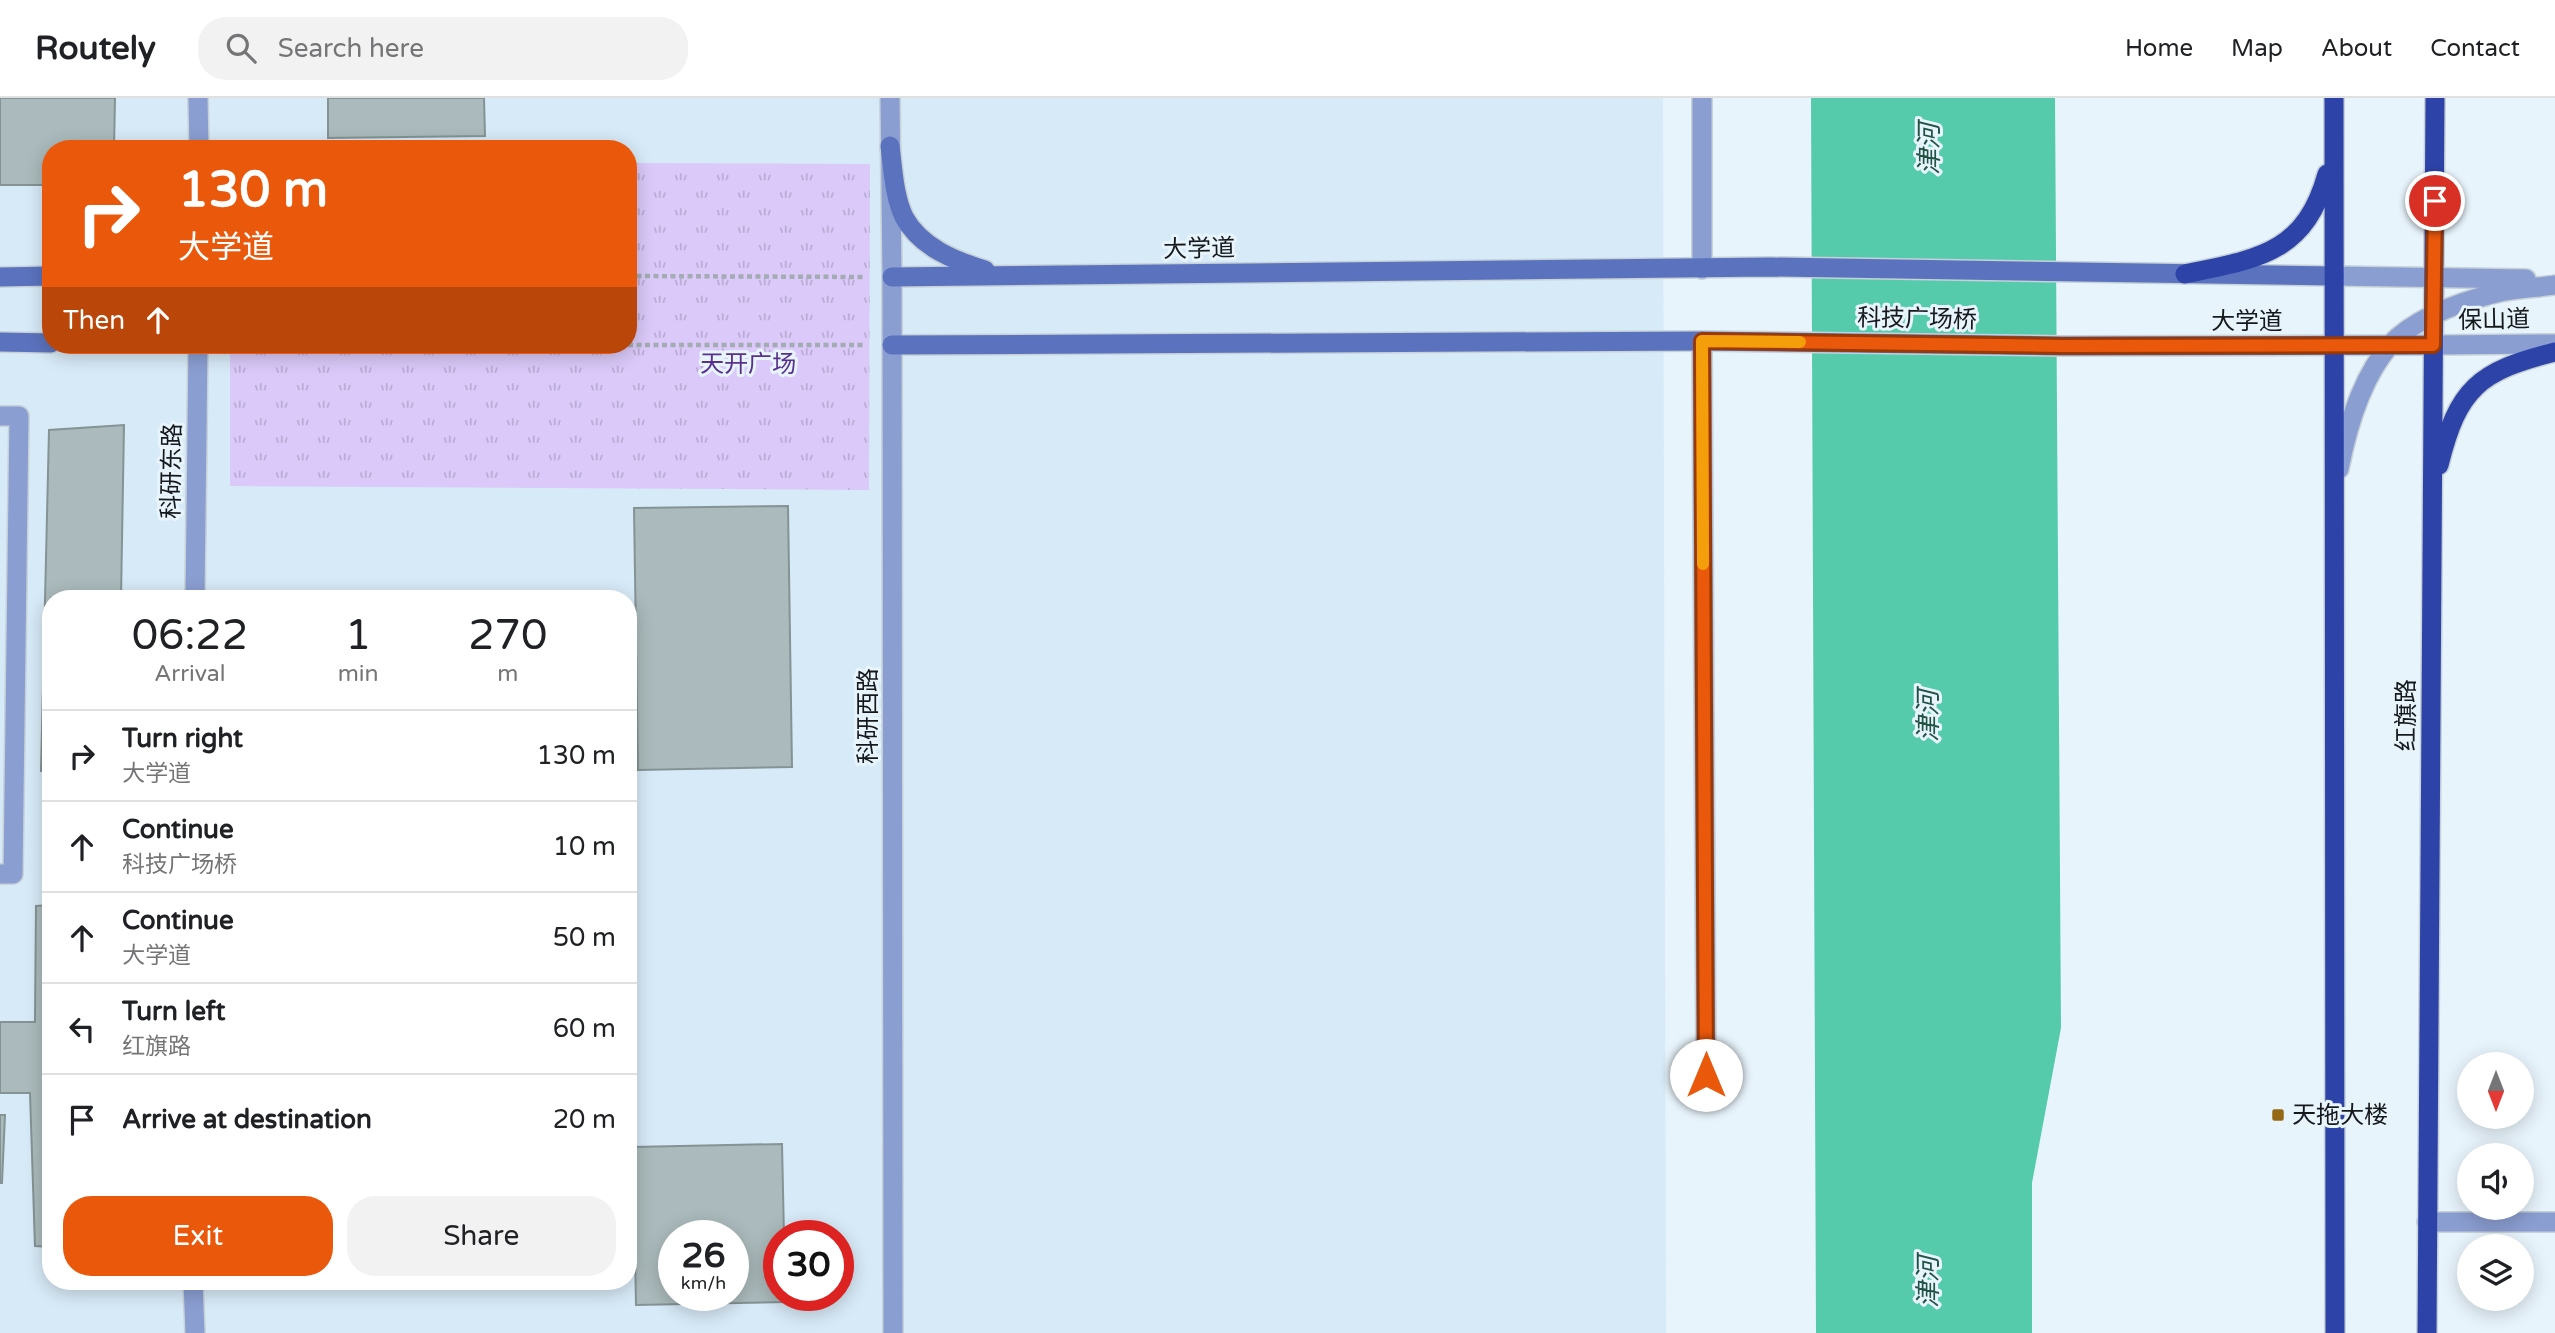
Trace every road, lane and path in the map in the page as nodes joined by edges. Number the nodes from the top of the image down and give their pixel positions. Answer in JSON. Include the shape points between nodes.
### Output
{"nodes":[{"id":1,"x":198,"y":98,"type":"edge"},
{"id":2,"x":890,"y":98,"type":"edge"},
{"id":3,"x":1702,"y":98,"type":"edge"},
{"id":4,"x":2334,"y":98,"type":"edge"},
{"id":5,"x":2435,"y":98,"type":"edge"},
{"id":6,"x":198,"y":140,"type":"edge"},
{"id":7,"x":890,"y":146,"type":"junction"},
{"id":8,"x":2334,"y":150,"type":"junction"},
{"id":9,"x":1771,"y":267,"type":"joint"},
{"id":10,"x":1702,"y":269,"type":"junction"},
{"id":11,"x":2058,"y":271,"type":"joint"},
{"id":12,"x":2185,"y":274,"type":"junction"},
{"id":13,"x":42,"y":276,"type":"edge"},
{"id":14,"x":637,"y":276,"type":"edge"},
{"id":15,"x":1003,"y":276,"type":"junction"},
{"id":16,"x":2334,"y":276,"type":"junction"},
{"id":17,"x":0,"y":277,"type":"edge"},
{"id":18,"x":892,"y":277,"type":"junction"},
{"id":19,"x":2434,"y":278,"type":"junction"},
{"id":20,"x":2555,"y":279,"type":"edge"},
{"id":21,"x":2555,"y":285,"type":"edge"},
{"id":22,"x":2434,"y":315,"type":"junction"},
{"id":23,"x":1702,"y":341,"type":"junction"},
{"id":24,"x":0,"y":342,"type":"edge"},
{"id":25,"x":42,"y":343,"type":"edge"},
{"id":26,"x":2555,"y":344,"type":"edge"},
{"id":27,"x":637,"y":345,"type":"edge"},
{"id":28,"x":892,"y":345,"type":"junction"},
{"id":29,"x":2334,"y":345,"type":"junction"},
{"id":30,"x":2390,"y":345,"type":"junction"},
{"id":31,"x":2433,"y":345,"type":"junction"},
{"id":32,"x":2062,"y":346,"type":"joint"},
{"id":33,"x":2555,"y":352,"type":"edge"},
{"id":34,"x":198,"y":354,"type":"edge"},
{"id":35,"x":0,"y":416,"type":"edge"},
{"id":36,"x":2335,"y":492,"type":"junction"},
{"id":37,"x":2432,"y":493,"type":"junction"},
{"id":38,"x":195,"y":590,"type":"edge"},
{"id":39,"x":0,"y":874,"type":"edge"},
{"id":40,"x":1706,"y":1075,"type":"dead end"},
{"id":41,"x":2427,"y":1222,"type":"junction"},
{"id":42,"x":2555,"y":1222,"type":"edge"},
{"id":43,"x":193,"y":1290,"type":"edge"},
{"id":44,"x":195,"y":1333,"type":"edge"},
{"id":45,"x":893,"y":1333,"type":"edge"},
{"id":46,"x":2335,"y":1333,"type":"edge"},
{"id":47,"x":2427,"y":1333,"type":"edge"}],
"edges":[{"from":1,"to":6,"type":"street"},
{"from":2,"to":7,"type":"street","name":"科研西路"},
{"from":3,"to":10,"type":"street"},
{"from":4,"to":8,"type":"highway"},
{"from":5,"to":19,"type":"highway","name":"红旗路"},
{"from":7,"to":15,"type":"main road","via":[[904,217],[922,238],[945,256]]},
{"from":7,"to":18,"type":"street","name":"科研西路"},
{"from":8,"to":12,"type":"highway","via":[[2321,196],[2309,219],[2291,238],[2246,261]]},
{"from":8,"to":16,"type":"highway"},
{"from":9,"to":10,"type":"main road","name":"大学道"},
{"from":9,"to":11,"type":"main road","name":"科技广场桥"},
{"from":10,"to":15,"type":"main road","name":"大学道"},
{"from":11,"to":12,"type":"main road","name":"大学道"},
{"from":12,"to":16,"type":"main road","name":"大学道"},
{"from":13,"to":17,"type":"main road"},
{"from":14,"to":18,"type":"path"},
{"from":15,"to":18,"type":"main road","name":"大学道"},
{"from":16,"to":19,"type":"street","name":"保山道"},
{"from":16,"to":29,"type":"highway"},
{"from":18,"to":28,"type":"street","name":"科研西路"},
{"from":19,"to":20,"type":"street","name":"保山道"},
{"from":19,"to":22,"type":"highway","name":"红旗路"},
{"from":21,"to":22,"type":"street","via":[[2498,292]]},
{"from":22,"to":30,"type":"street"},
{"from":22,"to":31,"type":"highway","name":"红旗路"},
{"from":23,"to":28,"type":"main road"},
{"from":23,"to":32,"type":"main road","name":"科技广场桥"},
{"from":23,"to":40,"type":"street"},
{"from":24,"to":25,"type":"main road"},
{"from":26,"to":31,"type":"street","name":"保山道"},
{"from":27,"to":28,"type":"path"},
{"from":28,"to":45,"type":"street","name":"科研西路"},
{"from":29,"to":30,"type":"main road","name":"大学道"},
{"from":29,"to":32,"type":"main road","name":"大学道"},
{"from":29,"to":36,"type":"highway"},
{"from":30,"to":31,"type":"main road","name":"大学道"},
{"from":30,"to":36,"type":"street","via":[[2358,398]]},
{"from":31,"to":37,"type":"highway","name":"红旗路"},
{"from":33,"to":37,"type":"highway","via":[[2502,368],[2467,395],[2445,441]]},
{"from":34,"to":38,"type":"street","name":"科研东路"},
{"from":35,"to":39,"type":"street","via":[[19,416],[13,874]]},
{"from":36,"to":46,"type":"highway"},
{"from":37,"to":41,"type":"highway","name":"红旗路"},
{"from":41,"to":42,"type":"street"},
{"from":41,"to":47,"type":"highway","name":"红旗路"},
{"from":43,"to":44,"type":"street"}]}
